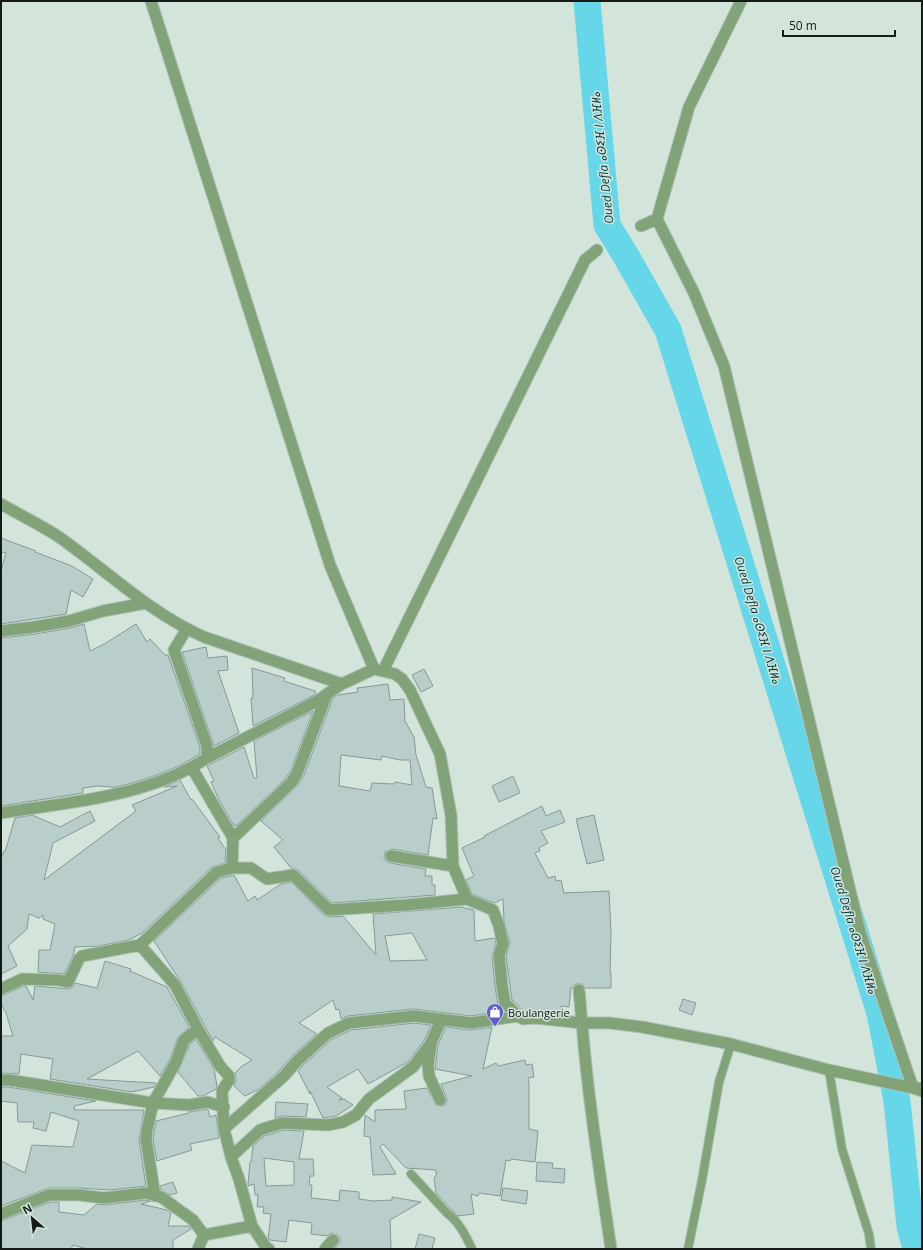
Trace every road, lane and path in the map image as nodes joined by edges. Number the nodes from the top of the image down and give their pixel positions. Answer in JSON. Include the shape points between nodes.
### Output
{"nodes":[{"id":1,"x":151,"y":1,"type":"edge"},
{"id":2,"x":741,"y":1,"type":"edge"},
{"id":3,"x":657,"y":219,"type":"junction"},
{"id":4,"x":641,"y":226,"type":"dead end"},
{"id":5,"x":597,"y":250,"type":"dead end"},
{"id":6,"x":1,"y":504,"type":"edge"},
{"id":7,"x":146,"y":603,"type":"junction"},
{"id":8,"x":186,"y":630,"type":"junction"},
{"id":9,"x":1,"y":631,"type":"edge"},
{"id":10,"x":379,"y":670,"type":"junction"},
{"id":11,"x":342,"y":684,"type":"junction"},
{"id":12,"x":328,"y":694,"type":"junction"},
{"id":13,"x":207,"y":758,"type":"junction"},
{"id":14,"x":192,"y":768,"type":"junction"},
{"id":15,"x":1,"y":813,"type":"edge"},
{"id":16,"x":233,"y":838,"type":"junction"},
{"id":17,"x":392,"y":856,"type":"dead end"},
{"id":18,"x":453,"y":866,"type":"junction"},
{"id":19,"x":232,"y":868,"type":"junction"},
{"id":20,"x":467,"y":899,"type":"junction"},
{"id":21,"x":140,"y":945,"type":"junction"},
{"id":22,"x":1,"y":989,"type":"edge"},
{"id":23,"x":579,"y":990,"type":"dead end"},
{"id":24,"x":518,"y":1016,"type":"junction"},
{"id":25,"x":441,"y":1020,"type":"junction"},
{"id":26,"x":582,"y":1024,"type":"junction"},
{"id":27,"x":198,"y":1029,"type":"junction"},
{"id":28,"x":431,"y":1043,"type":"junction"},
{"id":29,"x":731,"y":1044,"type":"junction"},
{"id":30,"x":833,"y":1071,"type":"junction"},
{"id":31,"x":1,"y":1080,"type":"edge"},
{"id":32,"x":917,"y":1089,"type":"edge"},
{"id":33,"x":440,"y":1100,"type":"dead end"},
{"id":34,"x":153,"y":1103,"type":"junction"},
{"id":35,"x":224,"y":1107,"type":"junction"},
{"id":36,"x":224,"y":1128,"type":"junction"},
{"id":37,"x":231,"y":1157,"type":"junction"},
{"id":38,"x":411,"y":1174,"type":"dead end"},
{"id":39,"x":155,"y":1196,"type":"junction"},
{"id":40,"x":1,"y":1214,"type":"edge"},
{"id":41,"x":252,"y":1226,"type":"junction"},
{"id":42,"x":204,"y":1235,"type":"junction"},
{"id":43,"x":333,"y":1240,"type":"dead end"},
{"id":44,"x":198,"y":1249,"type":"edge"},
{"id":45,"x":270,"y":1249,"type":"edge"},
{"id":46,"x":325,"y":1249,"type":"edge"},
{"id":47,"x":472,"y":1249,"type":"edge"},
{"id":48,"x":611,"y":1249,"type":"edge"},
{"id":49,"x":688,"y":1249,"type":"edge"},
{"id":50,"x":871,"y":1249,"type":"edge"}],
"edges":[{"from":1,"to":10,"type":"street","via":[[330,565]]},
{"from":2,"to":3,"type":"street","via":[[690,108]]},
{"from":3,"to":4,"type":"street"},
{"from":3,"to":32,"type":"street","via":[[694,293],[724,366],[860,932]]},
{"from":5,"to":10,"type":"street","via":[[586,260]]},
{"from":6,"to":7,"type":"street","via":[[58,537]]},
{"from":7,"to":8,"type":"street"},
{"from":7,"to":9,"type":"street","via":[[69,621]]},
{"from":8,"to":11,"type":"street"},
{"from":8,"to":13,"type":"street","via":[[174,650],[207,746]]},
{"from":10,"to":11,"type":"street"},
{"from":10,"to":18,"type":"street","via":[[395,674],[410,690],[440,754],[451,815]]},
{"from":11,"to":12,"type":"street"},
{"from":12,"to":13,"type":"street"},
{"from":12,"to":16,"type":"street","via":[[292,782]]},
{"from":13,"to":14,"type":"street"},
{"from":14,"to":15,"type":"street","via":[[163,781],[113,795]]},
{"from":14,"to":16,"type":"street"},
{"from":16,"to":19,"type":"street"},
{"from":17,"to":18,"type":"street"},
{"from":18,"to":20,"type":"street"},
{"from":19,"to":20,"type":"street","via":[[252,868],[267,879],[293,875],[329,910]]},
{"from":19,"to":21,"type":"street","via":[[217,872]]},
{"from":20,"to":24,"type":"street","via":[[493,910],[503,944],[499,955],[505,1003]]},
{"from":21,"to":22,"type":"street","via":[[82,956],[68,982],[22,978]]},
{"from":21,"to":27,"type":"street","via":[[175,985]]},
{"from":23,"to":26,"type":"street"},
{"from":24,"to":25,"type":"street","via":[[471,1023]]},
{"from":24,"to":26,"type":"street","via":[[523,1019],[535,1018]]},
{"from":25,"to":28,"type":"street"},
{"from":25,"to":36,"type":"street","via":[[414,1016],[349,1023],[328,1033],[284,1076]]},
{"from":26,"to":29,"type":"street","via":[[609,1023],[642,1027]]},
{"from":26,"to":48,"type":"street","via":[[586,1072]]},
{"from":27,"to":34,"type":"street","via":[[184,1040],[176,1062]]},
{"from":27,"to":35,"type":"street","via":[[220,1066],[229,1076],[222,1091]]},
{"from":28,"to":33,"type":"street","via":[[429,1076]]},
{"from":28,"to":37,"type":"street","via":[[413,1067],[369,1099],[356,1115],[343,1122],[328,1125],[282,1123],[260,1130]]},
{"from":29,"to":30,"type":"street"},
{"from":29,"to":49,"type":"lane","via":[[719,1082]]},
{"from":30,"to":32,"type":"street"},
{"from":30,"to":50,"type":"lane","via":[[842,1149],[869,1234]]},
{"from":31,"to":34,"type":"street"},
{"from":34,"to":35,"type":"street","via":[[189,1106],[207,1102]]},
{"from":34,"to":39,"type":"street","via":[[146,1140]]},
{"from":35,"to":36,"type":"street"},
{"from":36,"to":37,"type":"street"},
{"from":37,"to":41,"type":"street"},
{"from":38,"to":47,"type":"lane","via":[[452,1217],[464,1232]]},
{"from":39,"to":40,"type":"street","via":[[146,1193],[104,1198],[80,1194],[48,1195]]},
{"from":39,"to":42,"type":"street","via":[[161,1197],[193,1220]]},
{"from":41,"to":42,"type":"street"},
{"from":41,"to":45,"type":"street"},
{"from":42,"to":44,"type":"street"},
{"from":43,"to":46,"type":"street"}]}
